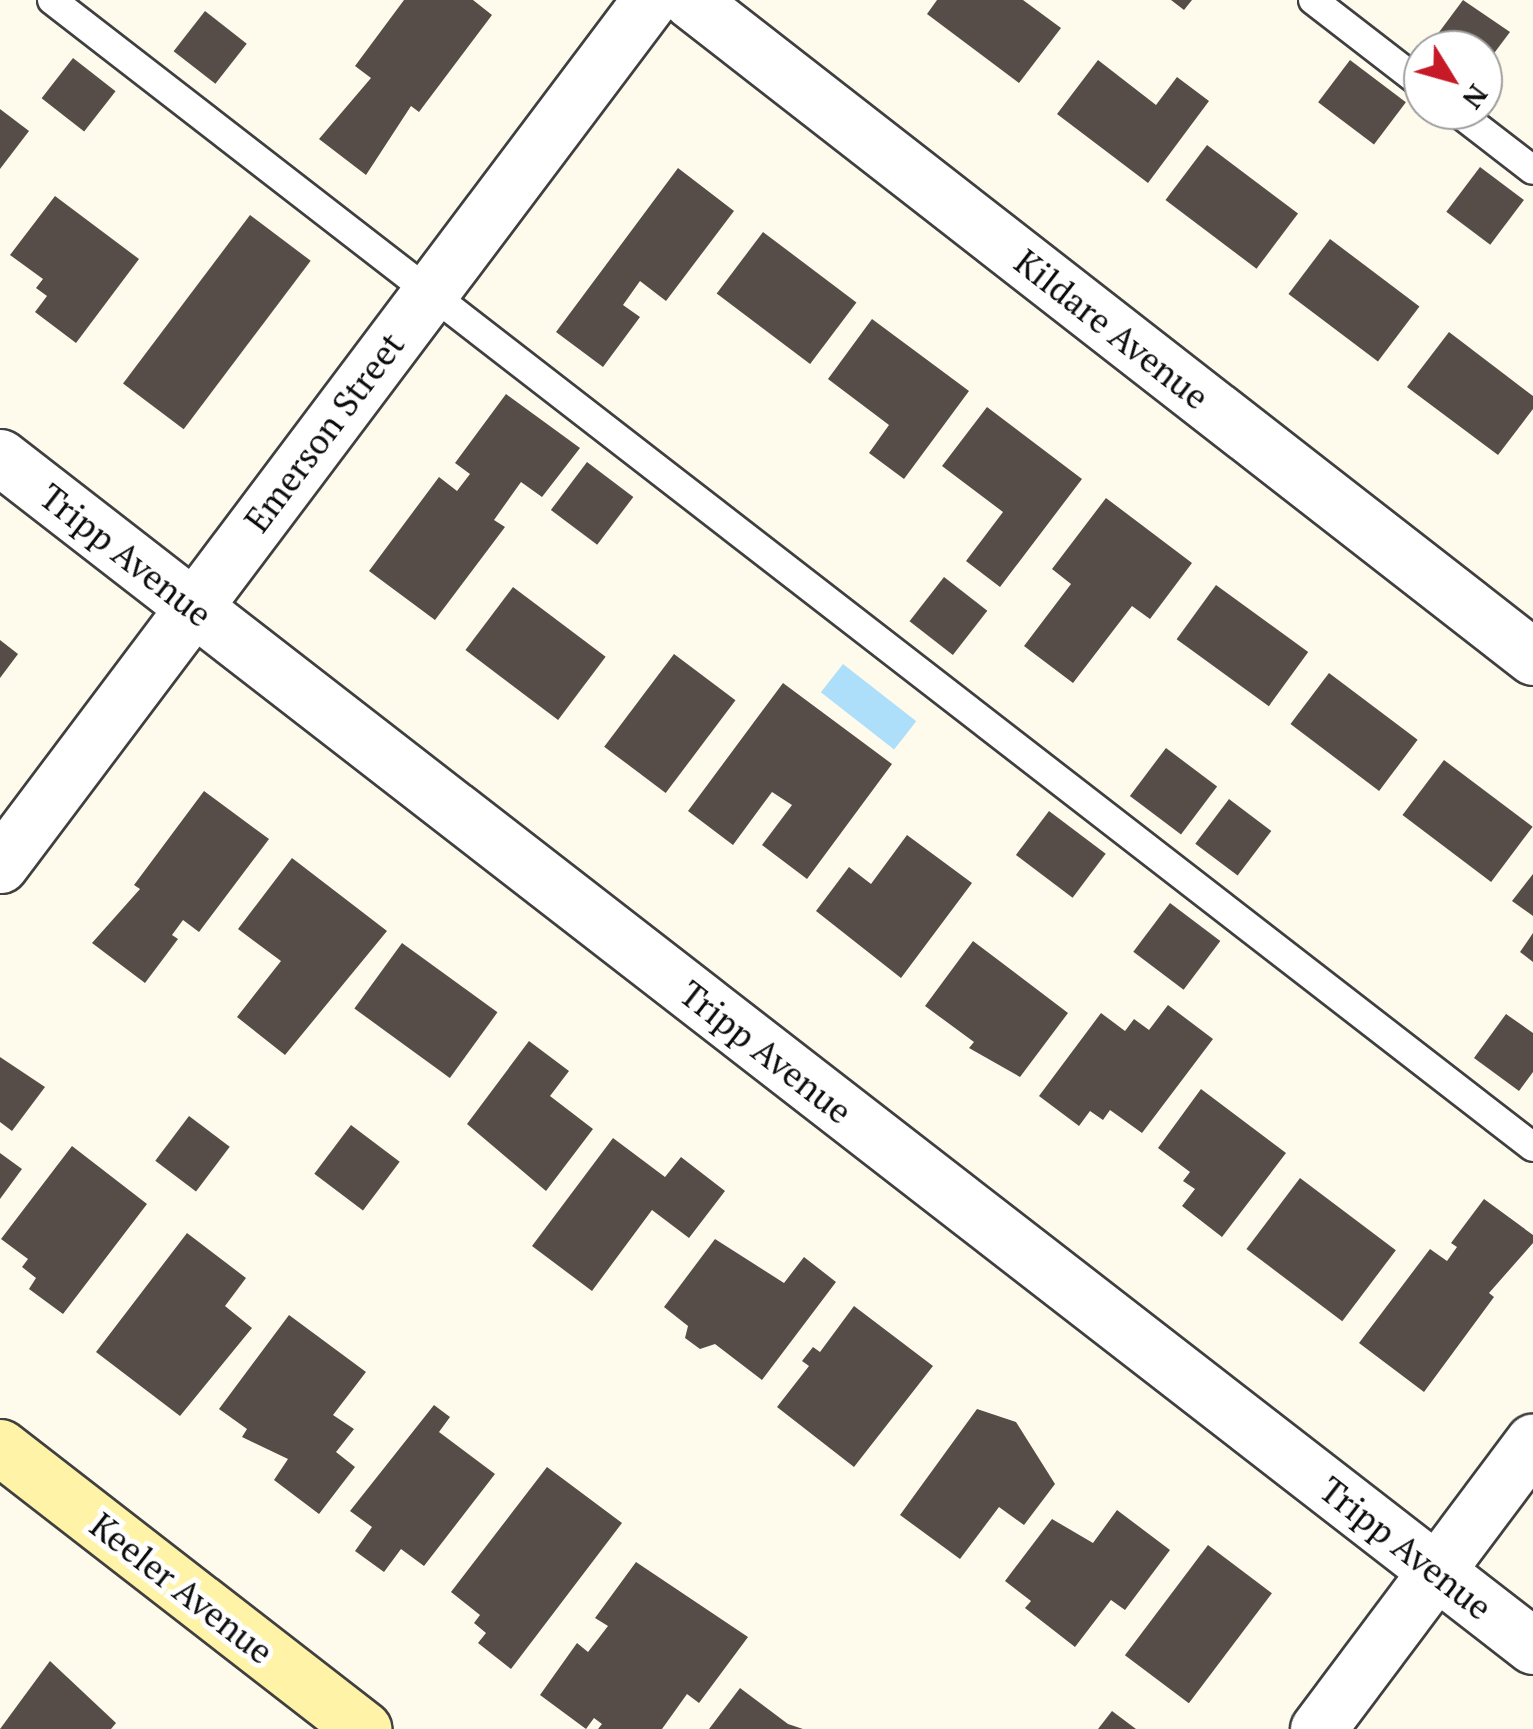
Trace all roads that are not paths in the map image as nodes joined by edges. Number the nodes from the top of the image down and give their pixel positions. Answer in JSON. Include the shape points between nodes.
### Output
{"nodes":[{"id":1,"x":52,"y":0,"type":"edge"},
{"id":2,"x":650,"y":0,"type":"edge"},
{"id":3,"x":690,"y":0,"type":"edge"},
{"id":4,"x":1313,"y":0,"type":"edge"},
{"id":5,"x":1403,"y":70,"type":"edge"},
{"id":6,"x":1481,"y":130,"type":"edge"},
{"id":7,"x":1533,"y":170,"type":"edge"},
{"id":8,"x":428,"y":292,"type":"junction"},
{"id":9,"x":0,"y":457,"type":"edge"},
{"id":10,"x":194,"y":607,"type":"junction"},
{"id":11,"x":1533,"y":657,"type":"edge"},
{"id":12,"x":0,"y":865,"type":"edge"},
{"id":13,"x":1533,"y":1147,"type":"edge"},
{"id":14,"x":1533,"y":1442,"type":"edge"},
{"id":15,"x":0,"y":1447,"type":"edge"},
{"id":16,"x":1436,"y":1571,"type":"junction"},
{"id":17,"x":1533,"y":1646,"type":"edge"},
{"id":18,"x":363,"y":1729,"type":"edge"},
{"id":19,"x":1318,"y":1729,"type":"edge"}],
"edges":[{"from":1,"to":8,"type":"lane"},
{"from":2,"to":8,"type":"street","name":"Emerson Street"},
{"from":3,"to":11,"type":"street","name":"Kildare Avenue"},
{"from":4,"to":5,"type":"lane"},
{"from":6,"to":7,"type":"lane"},
{"from":8,"to":10,"type":"street","name":"Emerson Street"},
{"from":8,"to":13,"type":"lane"},
{"from":9,"to":10,"type":"street","name":"Tripp Avenue"},
{"from":10,"to":12,"type":"street","name":"Emerson Street"},
{"from":10,"to":16,"type":"street","name":"Tripp Avenue"},
{"from":14,"to":16,"type":"street"},
{"from":15,"to":18,"type":"street","name":"Keeler Avenue"},
{"from":16,"to":17,"type":"street","name":"Tripp Avenue"},
{"from":16,"to":19,"type":"street"}]}
